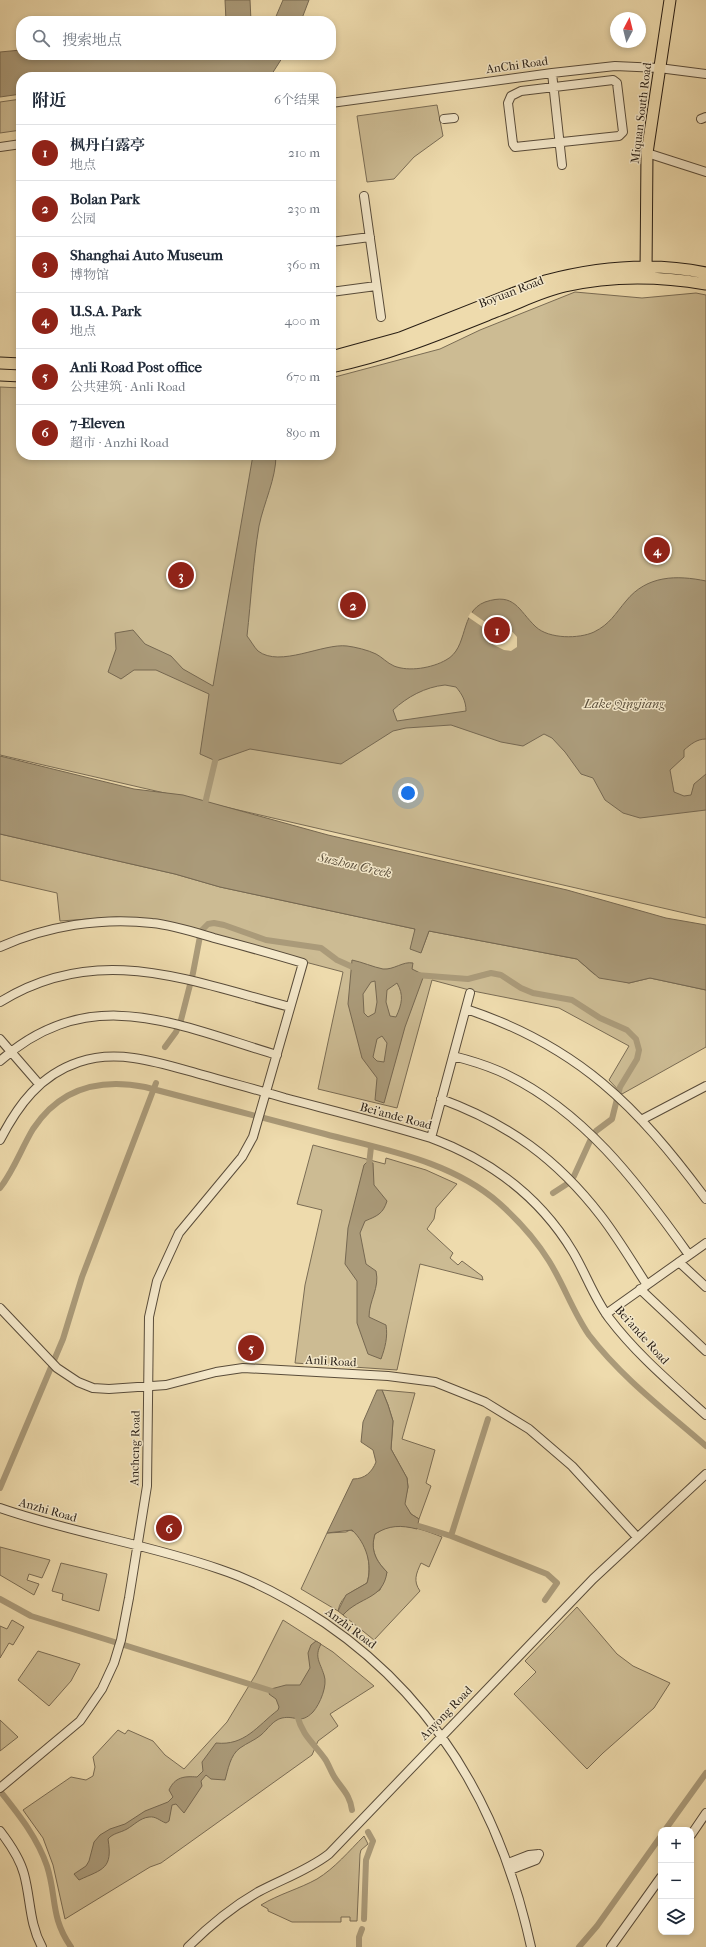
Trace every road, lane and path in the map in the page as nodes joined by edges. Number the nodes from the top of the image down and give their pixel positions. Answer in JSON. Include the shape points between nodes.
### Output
{"nodes":[{"id":1,"x":670,"y":0,"type":"edge"},
{"id":2,"x":659,"y":68,"type":"junction"},
{"id":3,"x":552,"y":73,"type":"junction"},
{"id":4,"x":706,"y":74,"type":"edge"},
{"id":5,"x":554,"y":88,"type":"junction"},
{"id":6,"x":336,"y":102,"type":"edge"},
{"id":7,"x":454,"y":118,"type":"dead end"},
{"id":8,"x":444,"y":119,"type":"dead end"},
{"id":9,"x":560,"y":142,"type":"junction"},
{"id":10,"x":16,"y":145,"type":"edge"},
{"id":11,"x":0,"y":147,"type":"edge"},
{"id":12,"x":647,"y":153,"type":"junction"},
{"id":13,"x":562,"y":165,"type":"dead end"},
{"id":14,"x":706,"y":172,"type":"edge"},
{"id":15,"x":364,"y":196,"type":"dead end"},
{"id":16,"x":370,"y":237,"type":"junction"},
{"id":17,"x":336,"y":241,"type":"edge"},
{"id":18,"x":646,"y":272,"type":"junction"},
{"id":19,"x":706,"y":273,"type":"edge"},
{"id":20,"x":706,"y":284,"type":"edge"},
{"id":21,"x":376,"y":286,"type":"junction"},
{"id":22,"x":336,"y":291,"type":"edge"},
{"id":23,"x":381,"y":317,"type":"dead end"},
{"id":24,"x":336,"y":356,"type":"edge"},
{"id":25,"x":0,"y":363,"type":"edge"},
{"id":26,"x":16,"y":364,"type":"edge"},
{"id":27,"x":336,"y":366,"type":"edge"},
{"id":28,"x":0,"y":375,"type":"edge"},
{"id":29,"x":16,"y":376,"type":"edge"},
{"id":30,"x":0,"y":947,"type":"edge"},
{"id":31,"x":470,"y":993,"type":"dead end"},
{"id":32,"x":0,"y":1002,"type":"edge"},
{"id":33,"x":290,"y":1007,"type":"junction"},
{"id":34,"x":466,"y":1009,"type":"junction"},
{"id":35,"x":0,"y":1039,"type":"edge"},
{"id":36,"x":11,"y":1051,"type":"junction"},
{"id":37,"x":277,"y":1054,"type":"junction"},
{"id":38,"x":453,"y":1056,"type":"junction"},
{"id":39,"x":0,"y":1060,"type":"edge"},
{"id":40,"x":39,"y":1084,"type":"junction"},
{"id":41,"x":706,"y":1086,"type":"edge"},
{"id":42,"x":266,"y":1093,"type":"junction"},
{"id":43,"x":442,"y":1099,"type":"junction"},
{"id":44,"x":641,"y":1120,"type":"junction"},
{"id":45,"x":431,"y":1138,"type":"junction"},
{"id":46,"x":0,"y":1140,"type":"edge"},
{"id":47,"x":706,"y":1199,"type":"edge"},
{"id":48,"x":706,"y":1243,"type":"edge"},
{"id":49,"x":689,"y":1255,"type":"junction"},
{"id":50,"x":678,"y":1262,"type":"junction"},
{"id":51,"x":643,"y":1287,"type":"junction"},
{"id":52,"x":706,"y":1287,"type":"edge"},
{"id":53,"x":0,"y":1308,"type":"edge"},
{"id":54,"x":606,"y":1314,"type":"junction"},
{"id":55,"x":706,"y":1351,"type":"edge"},
{"id":56,"x":149,"y":1387,"type":"junction"},
{"id":57,"x":706,"y":1415,"type":"edge"},
{"id":58,"x":706,"y":1474,"type":"edge"},
{"id":59,"x":0,"y":1508,"type":"edge"},
{"id":60,"x":637,"y":1538,"type":"junction"},
{"id":61,"x":138,"y":1545,"type":"junction"},
{"id":62,"x":442,"y":1735,"type":"junction"},
{"id":63,"x":2,"y":1786,"type":"edge"},
{"id":64,"x":706,"y":1814,"type":"edge"},
{"id":65,"x":0,"y":1831,"type":"edge"},
{"id":66,"x":694,"y":1831,"type":"edge"},
{"id":67,"x":658,"y":1881,"type":"edge"},
{"id":68,"x":42,"y":1947,"type":"edge"},
{"id":69,"x":188,"y":1947,"type":"edge"},
{"id":70,"x":531,"y":1947,"type":"edge"},
{"id":71,"x":611,"y":1947,"type":"edge"}],
"edges":[{"from":1,"to":2,"type":"main road","name":"Miquan South Road"},
{"from":2,"to":3,"type":"street","name":"AnChi Road","via":[[615,66]]},
{"from":2,"to":4,"type":"street","name":"AnChi Road"},
{"from":2,"to":12,"type":"main road","name":"Miquan South Road"},
{"from":3,"to":5,"type":"street"},
{"from":3,"to":6,"type":"street","name":"AnChi Road"},
{"from":5,"to":9,"type":"street"},
{"from":5,"to":9,"type":"street","via":[[521,91],[511,96],[508,103],[515,147]]},
{"from":5,"to":9,"type":"street","via":[[613,80],[617,83],[623,132],[618,136]]},
{"from":7,"to":8,"type":"street"},
{"from":9,"to":13,"type":"street"},
{"from":10,"to":11,"type":"street"},
{"from":12,"to":14,"type":"street"},
{"from":12,"to":18,"type":"main road","name":"Miquan South Road"},
{"from":15,"to":16,"type":"street"},
{"from":16,"to":17,"type":"street"},
{"from":16,"to":21,"type":"street"},
{"from":18,"to":19,"type":"main road","name":"Boyuan Road","via":[[670,268]]},
{"from":18,"to":20,"type":"main road","name":"Boyuan Road"},
{"from":18,"to":24,"type":"main road","name":"Boyuan Road","via":[[590,271],[545,281],[400,338]]},
{"from":18,"to":27,"type":"main road","name":"Boyuan Road","via":[[564,286],[393,351]]},
{"from":21,"to":22,"type":"street"},
{"from":21,"to":23,"type":"street"},
{"from":25,"to":26,"type":"main road"},
{"from":28,"to":29,"type":"main road"},
{"from":30,"to":33,"type":"street","name":"Ancheng Road","via":[[32,934],[93,923],[151,923],[303,962]]},
{"from":31,"to":34,"type":"street"},
{"from":32,"to":33,"type":"street","via":[[37,982],[79,971],[113,969],[185,980]]},
{"from":33,"to":37,"type":"street","name":"Ancheng Road"},
{"from":34,"to":38,"type":"street"},
{"from":34,"to":44,"type":"street","via":[[506,1023],[547,1043],[584,1067]]},
{"from":35,"to":36,"type":"street"},
{"from":36,"to":37,"type":"street","via":[[53,1026],[91,1016],[111,1014],[173,1024]]},
{"from":36,"to":39,"type":"street"},
{"from":36,"to":40,"type":"street"},
{"from":37,"to":42,"type":"street","name":"Ancheng Road"},
{"from":38,"to":43,"type":"street"},
{"from":38,"to":49,"type":"street","via":[[499,1071],[535,1091],[588,1131],[651,1203]]},
{"from":40,"to":42,"type":"street","name":"Bei'ande Road","via":[[60,1070],[79,1062],[101,1057],[124,1056]]},
{"from":40,"to":46,"type":"street","name":"Bei'ande Road","via":[[19,1105]]},
{"from":41,"to":44,"type":"street"},
{"from":42,"to":45,"type":"street","name":"Bei'ande Road"},
{"from":42,"to":56,"type":"street","name":"Ancheng Road","via":[[253,1137],[242,1157],[179,1233],[156,1281],[149,1317]]},
{"from":43,"to":45,"type":"street"},
{"from":43,"to":51,"type":"street","via":[[466,1108],[512,1132],[533,1147],[574,1184],[602,1217]]},
{"from":44,"to":47,"type":"street","via":[[682,1166]]},
{"from":45,"to":54,"type":"street","name":"Bei'ande Road","via":[[465,1152],[490,1167],[535,1203],[550,1219],[573,1253]]},
{"from":48,"to":49,"type":"street"},
{"from":49,"to":50,"type":"street"},
{"from":50,"to":51,"type":"street"},
{"from":50,"to":52,"type":"street"},
{"from":51,"to":54,"type":"street"},
{"from":51,"to":55,"type":"street"},
{"from":53,"to":56,"type":"street","name":"Anli Road","via":[[50,1362],[78,1382],[93,1388]]},
{"from":54,"to":57,"type":"street","name":"Bei'ande Road","via":[[655,1369]]},
{"from":56,"to":60,"type":"street","name":"Anli Road","via":[[242,1368],[393,1376],[435,1382],[485,1402],[529,1429],[572,1466]]},
{"from":56,"to":61,"type":"street","name":"Ancheng Road","via":[[148,1476]]},
{"from":58,"to":60,"type":"street","name":"Anyong Road"},
{"from":59,"to":61,"type":"street","name":"Anzhi Road","via":[[63,1528]]},
{"from":60,"to":62,"type":"street","name":"Anyong Road","via":[[593,1579]]},
{"from":61,"to":62,"type":"street","name":"Anzhi Road","via":[[220,1569],[250,1581],[298,1606],[384,1669]]},
{"from":61,"to":63,"type":"street","name":"Ancheng Road","via":[[119,1649],[102,1689],[80,1721]]},
{"from":62,"to":69,"type":"street","name":"Anyong Road","via":[[329,1854],[317,1864],[260,1891],[231,1909]]},
{"from":62,"to":70,"type":"street","name":"Anzhi Road","via":[[484,1806],[509,1867]]},
{"from":64,"to":66,"type":"street"},
{"from":65,"to":68,"type":"street","via":[[16,1854],[24,1874],[31,1919]]},
{"from":67,"to":71,"type":"street"}]}
